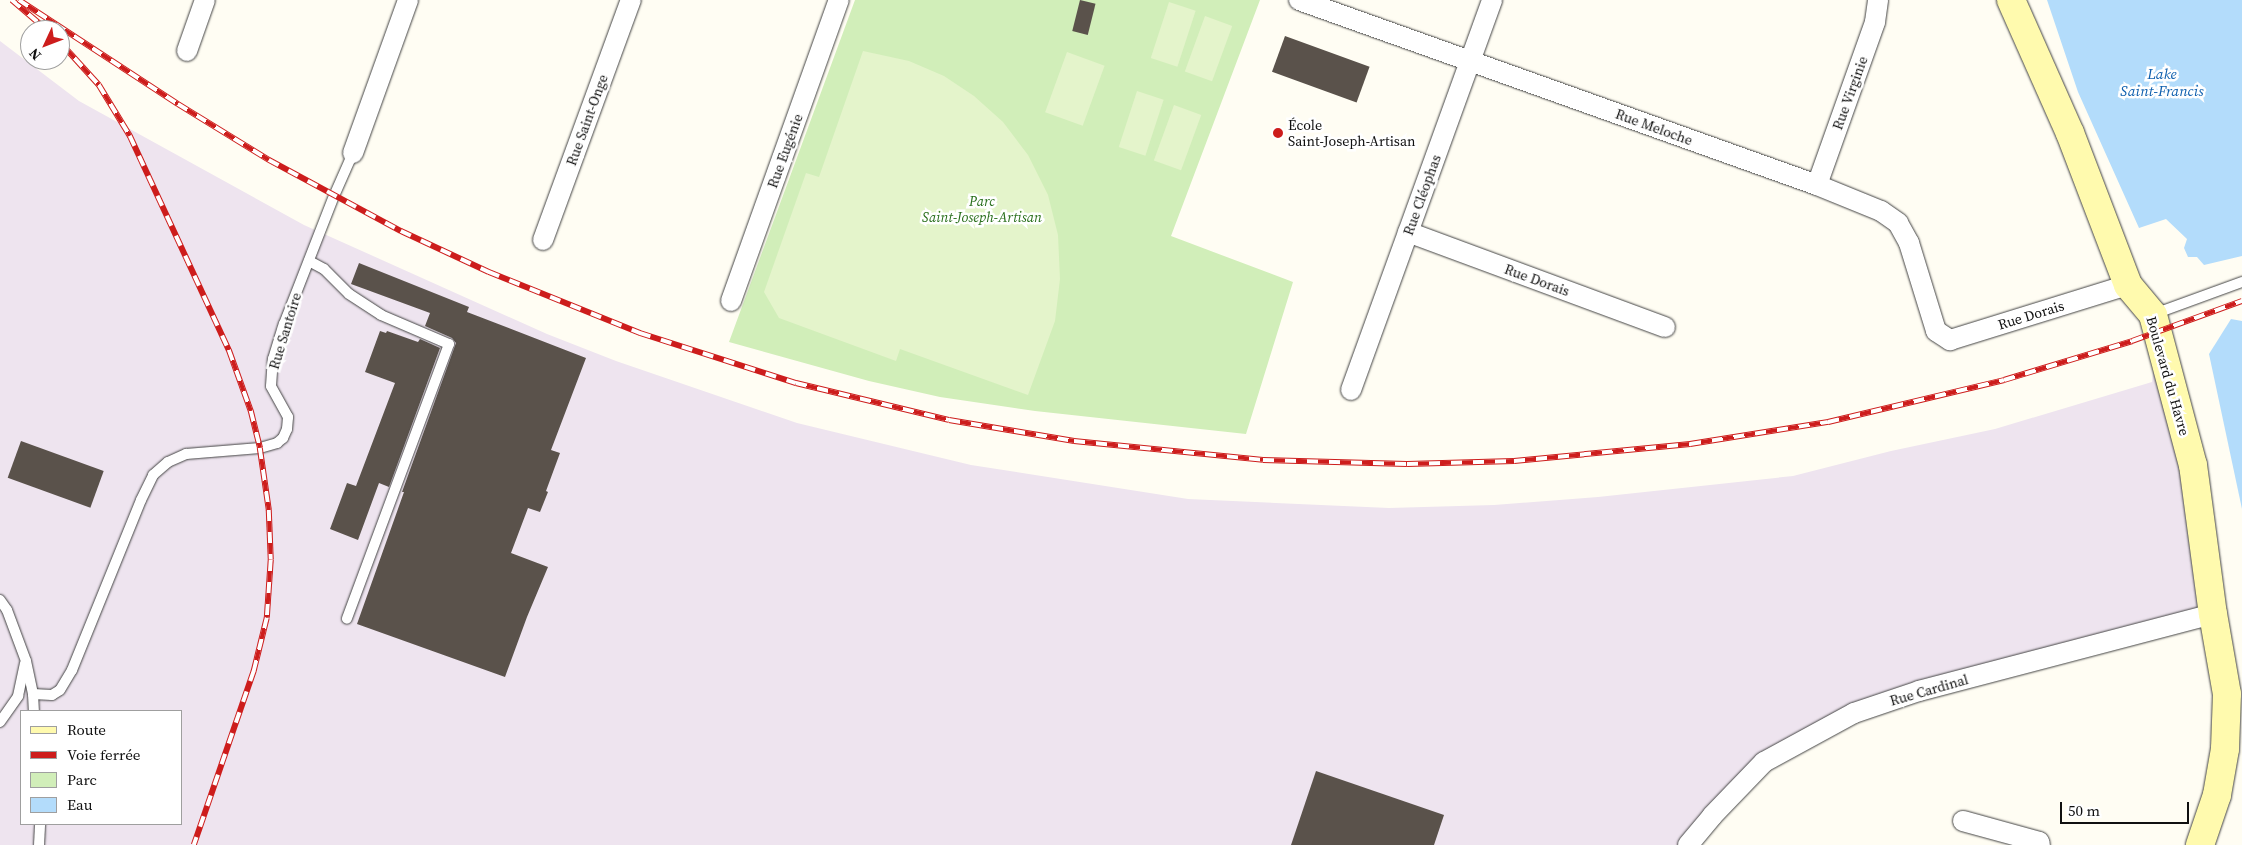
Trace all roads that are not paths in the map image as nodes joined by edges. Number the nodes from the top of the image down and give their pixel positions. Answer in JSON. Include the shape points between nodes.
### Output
{"nodes":[{"id":1,"x":205,"y":0,"type":"edge"},
{"id":2,"x":408,"y":0,"type":"edge"},
{"id":3,"x":631,"y":0,"type":"edge"},
{"id":4,"x":839,"y":0,"type":"edge"},
{"id":5,"x":1299,"y":0,"type":"edge"},
{"id":6,"x":1492,"y":0,"type":"edge"},
{"id":7,"x":1878,"y":0,"type":"edge"},
{"id":8,"x":2011,"y":0,"type":"edge"},
{"id":9,"x":187,"y":51,"type":"dead end"},
{"id":10,"x":1470,"y":60,"type":"junction"},
{"id":11,"x":353,"y":153,"type":"joint"},
{"id":12,"x":1817,"y":185,"type":"junction"},
{"id":13,"x":1408,"y":232,"type":"junction"},
{"id":14,"x":543,"y":240,"type":"dead end"},
{"id":15,"x":309,"y":260,"type":"junction"},
{"id":16,"x":2242,"y":282,"type":"edge"},
{"id":17,"x":2128,"y":285,"type":"junction"},
{"id":18,"x":731,"y":301,"type":"dead end"},
{"id":19,"x":2153,"y":315,"type":"junction"},
{"id":20,"x":1665,"y":327,"type":"dead end"},
{"id":21,"x":1936,"y":331,"type":"joint"},
{"id":22,"x":1351,"y":390,"type":"dead end"},
{"id":23,"x":0,"y":600,"type":"edge"},
{"id":24,"x":2213,"y":614,"type":"junction"},
{"id":25,"x":347,"y":619,"type":"dead end"},
{"id":26,"x":26,"y":661,"type":"junction"},
{"id":27,"x":33,"y":694,"type":"junction"},
{"id":28,"x":34,"y":710,"type":"edge"},
{"id":29,"x":0,"y":722,"type":"edge"},
{"id":30,"x":1963,"y":822,"type":"dead end"},
{"id":31,"x":40,"y":825,"type":"edge"},
{"id":32,"x":39,"y":845,"type":"edge"},
{"id":33,"x":1688,"y":845,"type":"edge"},
{"id":34,"x":2040,"y":845,"type":"edge"},
{"id":35,"x":2200,"y":845,"type":"edge"}],
"edges":[{"from":1,"to":9,"type":"street"},
{"from":2,"to":11,"type":"street","name":"Rue Santoire"},
{"from":3,"to":14,"type":"street","name":"Rue Saint-Onge"},
{"from":4,"to":18,"type":"street","name":"Rue Eugénie"},
{"from":5,"to":10,"type":"street","name":"Rue Meloche"},
{"from":6,"to":10,"type":"street","name":"Rue Cléophas"},
{"from":7,"to":12,"type":"street","name":"Rue Virginie","via":[[1875,22]]},
{"from":8,"to":17,"type":"street","name":"Boulevard du Havre","via":[[2070,133]]},
{"from":10,"to":12,"type":"street","name":"Rue Meloche"},
{"from":10,"to":13,"type":"street","name":"Rue Cléophas"},
{"from":11,"to":15,"type":"lane","name":"Rue Santoire"},
{"from":12,"to":21,"type":"street","name":"Rue Meloche","via":[[1881,211],[1898,223],[1909,243]]},
{"from":13,"to":20,"type":"street","name":"Rue Dorais"},
{"from":13,"to":22,"type":"street","name":"Rue Cléophas"},
{"from":15,"to":25,"type":"lane","via":[[324,269],[349,294],[381,315],[449,344]]},
{"from":15,"to":27,"type":"lane","name":"Rue Santoire","via":[[284,324],[271,376],[271,386],[288,417],[283,438],[260,448],[186,454],[168,462],[153,475],[72,670],[60,690],[52,695]]},
{"from":16,"to":19,"type":"lane"},
{"from":17,"to":19,"type":"street","name":"Boulevard du Havre"},
{"from":17,"to":21,"type":"street","name":"Rue Dorais","via":[[1950,340]]},
{"from":19,"to":24,"type":"street","name":"Boulevard du Havre","via":[[2193,465]]},
{"from":23,"to":26,"type":"lane","via":[[7,610]]},
{"from":24,"to":33,"type":"street","name":"Rue Cardinal","via":[[1919,691],[1854,713],[1764,762]]},
{"from":24,"to":35,"type":"street","name":"Boulevard du Havre","via":[[2227,694],[2225,749],[2217,795]]},
{"from":26,"to":27,"type":"lane"},
{"from":26,"to":29,"type":"lane","via":[[18,696]]},
{"from":27,"to":28,"type":"lane"},
{"from":30,"to":34,"type":"street","via":[[2039,842]]},
{"from":31,"to":32,"type":"lane"}]}
